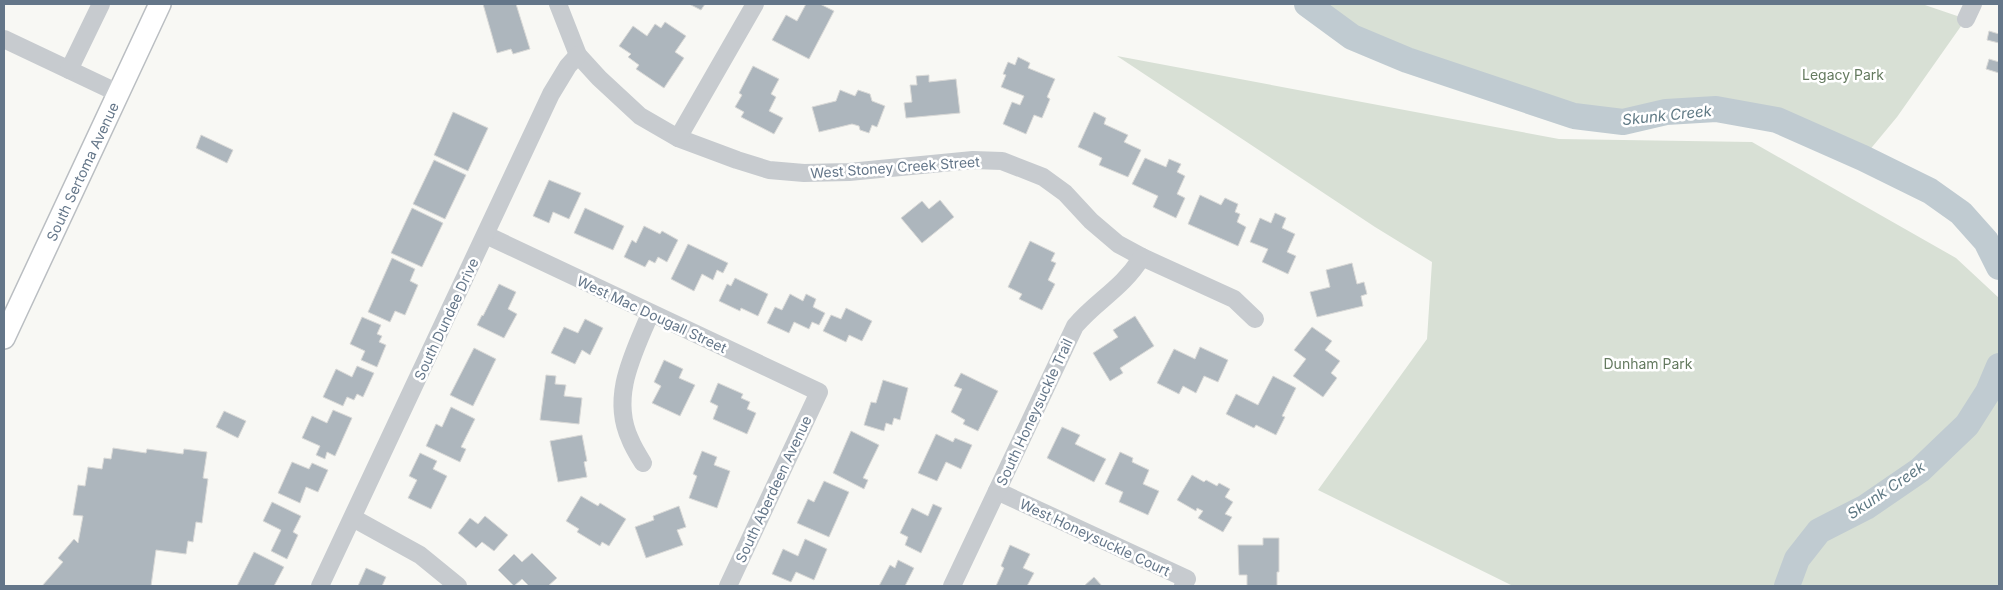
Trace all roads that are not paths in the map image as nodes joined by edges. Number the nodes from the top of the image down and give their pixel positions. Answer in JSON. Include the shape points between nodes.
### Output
{"nodes":[{"id":1,"x":100,"y":4,"type":"edge"},
{"id":2,"x":160,"y":4,"type":"edge"},
{"id":3,"x":558,"y":4,"type":"edge"},
{"id":4,"x":755,"y":4,"type":"edge"},
{"id":5,"x":4,"y":39,"type":"edge"},
{"id":6,"x":578,"y":55,"type":"junction"},
{"id":7,"x":70,"y":70,"type":"junction"},
{"id":8,"x":118,"y":93,"type":"junction"},
{"id":9,"x":678,"y":138,"type":"junction"},
{"id":10,"x":486,"y":235,"type":"junction"},
{"id":11,"x":1142,"y":258,"type":"junction"},
{"id":12,"x":650,"y":314,"type":"junction"},
{"id":13,"x":1255,"y":319,"type":"dead end"},
{"id":14,"x":4,"y":338,"type":"edge"},
{"id":15,"x":819,"y":392,"type":"joint"},
{"id":16,"x":643,"y":462,"type":"dead end"},
{"id":17,"x":997,"y":490,"type":"junction"},
{"id":18,"x":353,"y":518,"type":"junction"},
{"id":19,"x":320,"y":586,"type":"edge"},
{"id":20,"x":458,"y":586,"type":"edge"},
{"id":21,"x":728,"y":586,"type":"edge"},
{"id":22,"x":952,"y":586,"type":"edge"},
{"id":23,"x":1183,"y":586,"type":"edge"}],
"edges":[{"from":1,"to":7,"type":"street"},
{"from":2,"to":8,"type":"main road","name":"South Sertoma Avenue"},
{"from":3,"to":6,"type":"street","name":"West Stoney Creek Street"},
{"from":4,"to":9,"type":"street"},
{"from":5,"to":7,"type":"street"},
{"from":6,"to":9,"type":"street","name":"West Stoney Creek Street","via":[[617,97],[640,116]]},
{"from":6,"to":10,"type":"street","name":"South Dundee Drive","via":[[551,94]]},
{"from":7,"to":8,"type":"street"},
{"from":8,"to":14,"type":"main road","name":"South Sertoma Avenue"},
{"from":9,"to":11,"type":"street","name":"West Stoney Creek Street","via":[[769,170],[804,173],[973,160],[1002,162],[1043,176],[1065,192],[1118,244]]},
{"from":10,"to":12,"type":"street","name":"West Mac Dougall Street"},
{"from":10,"to":18,"type":"street","name":"South Dundee Drive"},
{"from":11,"to":13,"type":"street","name":"West Stoney Creek Street","via":[[1234,299]]},
{"from":11,"to":17,"type":"street","name":"South Honeysuckle Trail","via":[[1120,286],[1088,311],[1075,326]]},
{"from":12,"to":15,"type":"street","name":"West Mac Dougall Street"},
{"from":12,"to":16,"type":"street","via":[[628,366],[622,398],[629,438]]},
{"from":15,"to":21,"type":"street","name":"South Aberdeen Avenue"},
{"from":17,"to":22,"type":"street","name":"South Honeysuckle Trail"},
{"from":17,"to":23,"type":"street","name":"West Honeysuckle Court","via":[[1187,579]]},
{"from":18,"to":19,"type":"street","name":"South Dundee Drive"},
{"from":18,"to":20,"type":"street","via":[[420,555]]}]}
